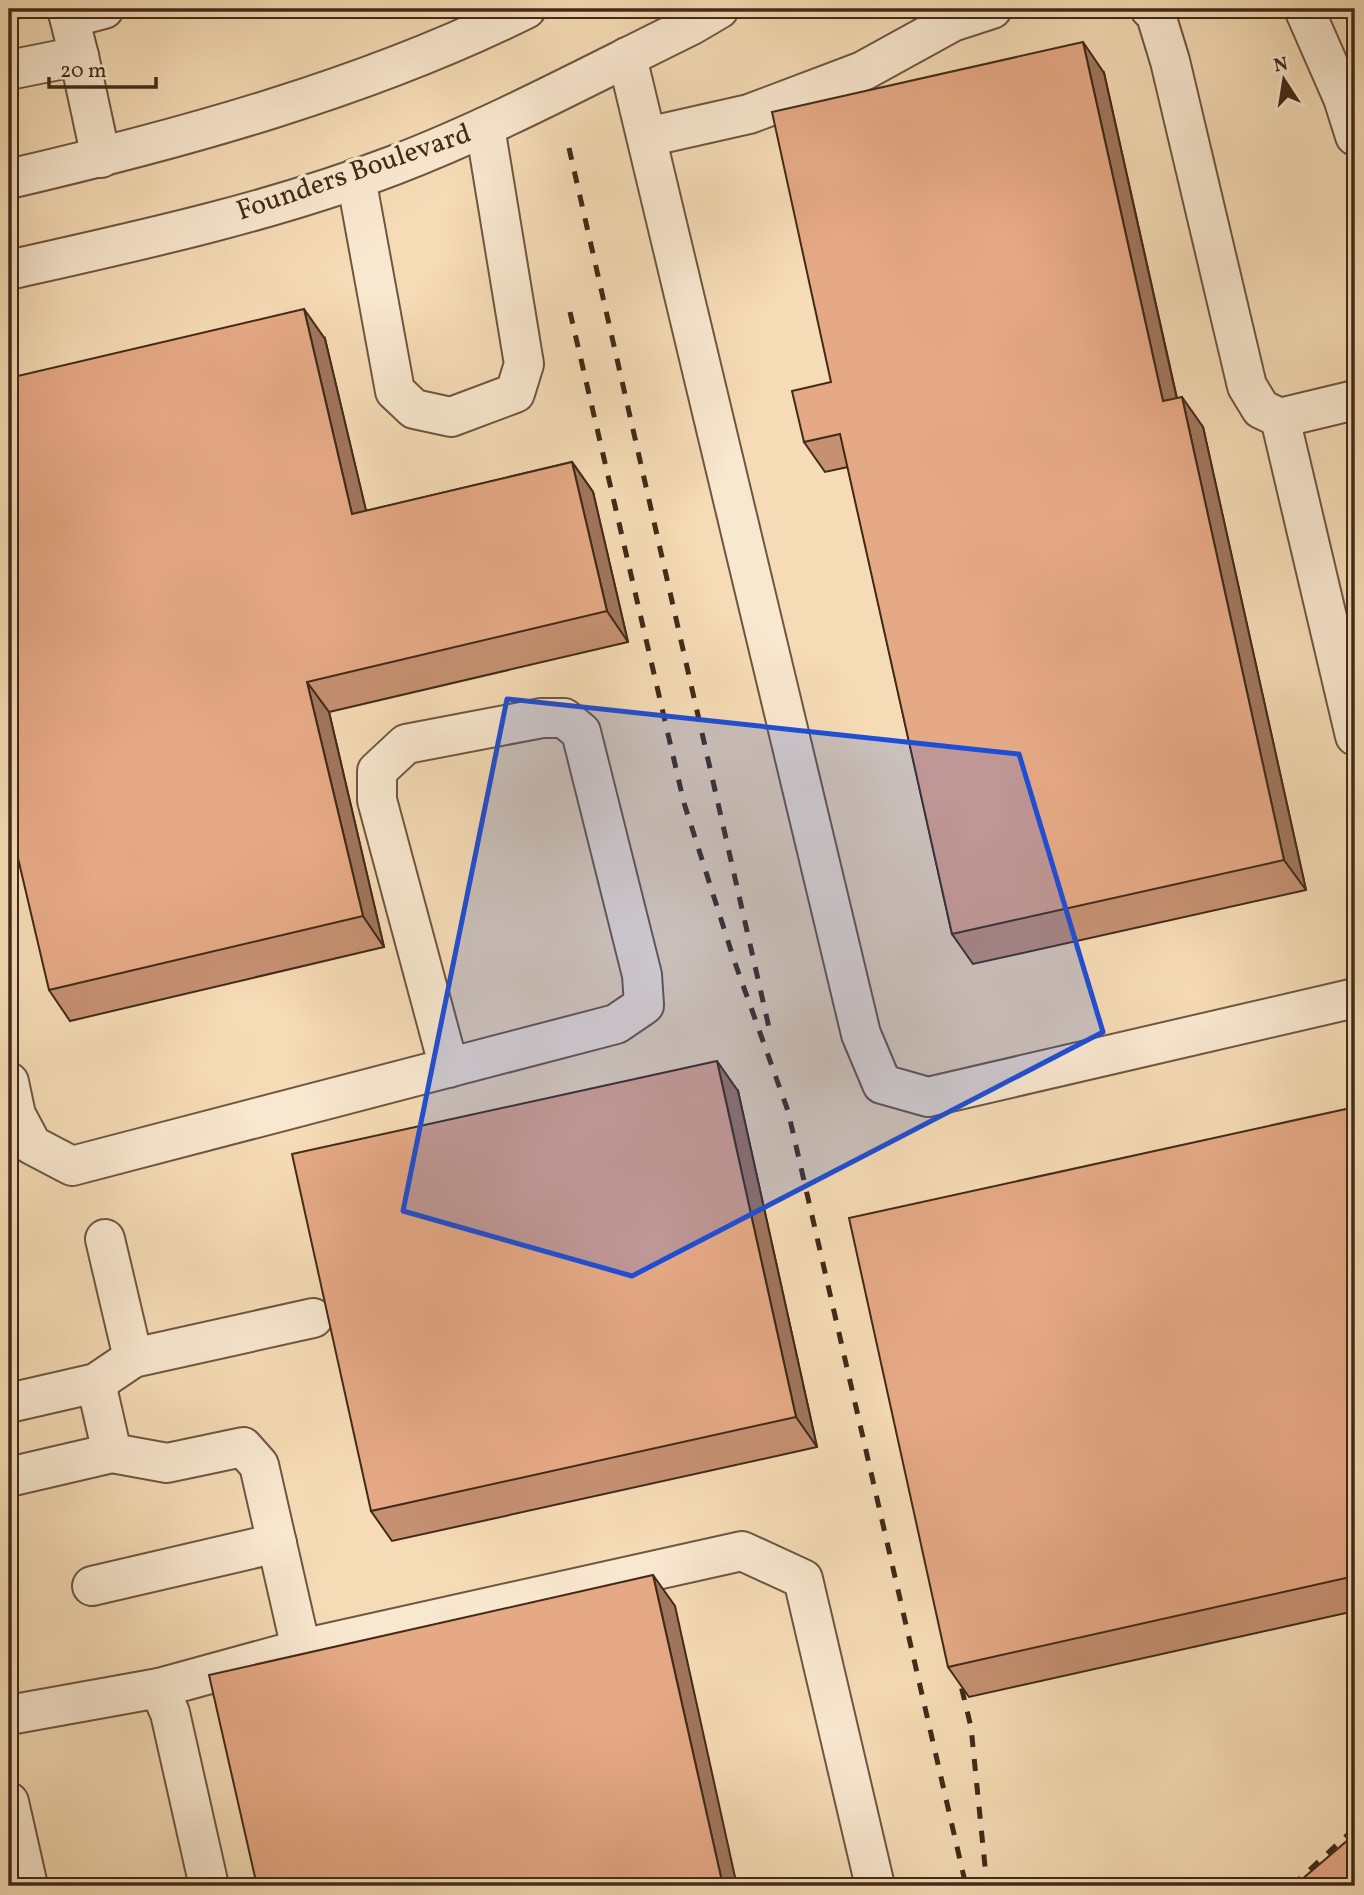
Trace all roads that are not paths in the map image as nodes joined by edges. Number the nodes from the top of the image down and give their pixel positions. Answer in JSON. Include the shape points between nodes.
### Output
{"nodes":[{"id":1,"x":526,"y":9,"type":"edge"},
{"id":2,"x":719,"y":9,"type":"edge"},
{"id":3,"x":992,"y":9,"type":"edge"},
{"id":4,"x":1150,"y":9,"type":"edge"},
{"id":5,"x":1304,"y":9,"type":"edge"},
{"id":6,"x":80,"y":12,"type":"edge"},
{"id":7,"x":79,"y":56,"type":"junction"},
{"id":8,"x":627,"y":57,"type":"junction"},
{"id":9,"x":9,"y":70,"type":"edge"},
{"id":10,"x":485,"y":127,"type":"junction"},
{"id":11,"x":1355,"y":136,"type":"edge"},
{"id":12,"x":647,"y":137,"type":"junction"},
{"id":13,"x":101,"y":158,"type":"junction"},
{"id":14,"x":356,"y":178,"type":"junction"},
{"id":15,"x":9,"y":179,"type":"edge"},
{"id":16,"x":9,"y":271,"type":"edge"},
{"id":17,"x":1355,"y":400,"type":"edge"},
{"id":18,"x":1280,"y":418,"type":"junction"},
{"id":19,"x":1355,"y":736,"type":"edge"},
{"id":20,"x":1355,"y":998,"type":"edge"},
{"id":21,"x":449,"y":1068,"type":"junction"},
{"id":22,"x":9,"y":1082,"type":"edge"},
{"id":23,"x":105,"y":1240,"type":"dead end"},
{"id":24,"x":313,"y":1318,"type":"dead end"},
{"id":25,"x":133,"y":1358,"type":"junction"},
{"id":26,"x":96,"y":1382,"type":"junction"},
{"id":27,"x":9,"y":1403,"type":"edge"},
{"id":28,"x":112,"y":1453,"type":"junction"},
{"id":29,"x":9,"y":1477,"type":"edge"},
{"id":30,"x":277,"y":1543,"type":"junction"},
{"id":31,"x":92,"y":1586,"type":"dead end"},
{"id":32,"x":301,"y":1649,"type":"junction"},
{"id":33,"x":159,"y":1688,"type":"junction"},
{"id":34,"x":9,"y":1715,"type":"edge"},
{"id":35,"x":9,"y":1802,"type":"edge"},
{"id":36,"x":28,"y":1886,"type":"edge"},
{"id":37,"x":209,"y":1886,"type":"edge"},
{"id":38,"x":875,"y":1886,"type":"edge"}],
"edges":[{"from":1,"to":13,"type":"street","via":[[480,32],[354,80]]},
{"from":2,"to":8,"type":"street","name":"Founders Boulevard"},
{"from":3,"to":12,"type":"street","via":[[952,22],[863,71],[749,114]]},
{"from":4,"to":18,"type":"street","via":[[1155,12],[1170,61],[1247,386],[1261,409]]},
{"from":5,"to":11,"type":"street"},
{"from":6,"to":7,"type":"street"},
{"from":7,"to":9,"type":"street"},
{"from":7,"to":13,"type":"street"},
{"from":8,"to":10,"type":"street","name":"Founders Boulevard"},
{"from":8,"to":12,"type":"street"},
{"from":10,"to":14,"type":"street","name":"Founders Boulevard"},
{"from":10,"to":14,"type":"street","via":[[524,363],[515,393],[451,417],[414,409],[395,391]]},
{"from":12,"to":20,"type":"street","via":[[861,1034],[881,1084],[928,1097]]},
{"from":13,"to":15,"type":"street"},
{"from":14,"to":16,"type":"street","name":"Founders Boulevard","via":[[163,236]]},
{"from":17,"to":18,"type":"street"},
{"from":18,"to":19,"type":"street"},
{"from":21,"to":21,"type":"street","via":[[616,1024],[644,1005],[642,975],[582,732],[564,718],[542,718],[406,744],[377,771],[377,800]]},
{"from":21,"to":22,"type":"street","via":[[72,1166],[32,1145],[16,1115]]},
{"from":23,"to":25,"type":"street"},
{"from":24,"to":25,"type":"street"},
{"from":25,"to":26,"type":"street"},
{"from":26,"to":27,"type":"street"},
{"from":26,"to":28,"type":"street"},
{"from":28,"to":29,"type":"street"},
{"from":28,"to":30,"type":"street","via":[[167,1463],[243,1447],[259,1465]]},
{"from":30,"to":31,"type":"street"},
{"from":30,"to":32,"type":"street"},
{"from":32,"to":33,"type":"street"},
{"from":32,"to":38,"type":"street","via":[[742,1551],[803,1579]]},
{"from":33,"to":34,"type":"street"},
{"from":33,"to":37,"type":"street","via":[[170,1713]]},
{"from":35,"to":36,"type":"street"}]}
